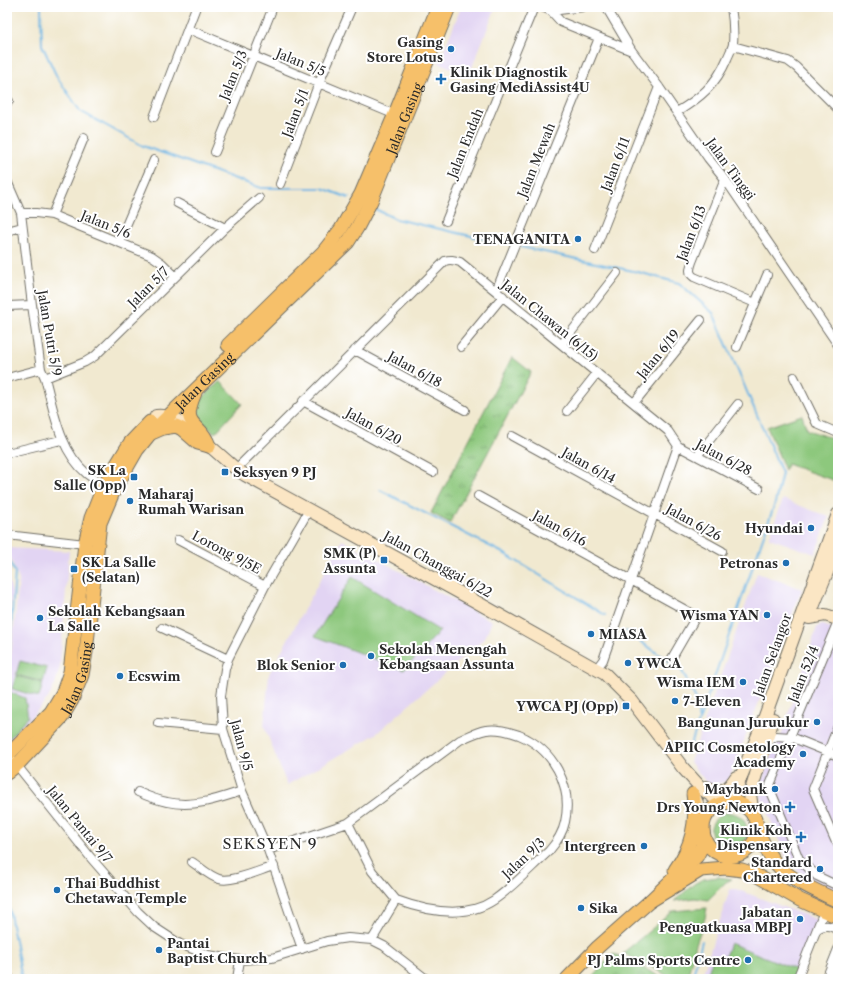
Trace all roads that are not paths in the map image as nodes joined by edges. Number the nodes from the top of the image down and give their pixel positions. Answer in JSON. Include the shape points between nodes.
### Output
{"nodes":[{"id":1,"x":196,"y":7,"type":"edge"},
{"id":2,"x":273,"y":7,"type":"edge"},
{"id":3,"x":352,"y":7,"type":"edge"},
{"id":4,"x":438,"y":7,"type":"edge"},
{"id":5,"x":449,"y":7,"type":"edge"},
{"id":6,"x":534,"y":7,"type":"edge"},
{"id":7,"x":542,"y":7,"type":"edge"},
{"id":8,"x":583,"y":7,"type":"edge"},
{"id":9,"x":606,"y":7,"type":"edge"},
{"id":10,"x":731,"y":7,"type":"edge"},
{"id":11,"x":551,"y":11,"type":"junction"},
{"id":12,"x":188,"y":29,"type":"junction"},
{"id":13,"x":599,"y":38,"type":"junction"},
{"id":14,"x":733,"y":46,"type":"junction"},
{"id":15,"x":632,"y":51,"type":"junction"},
{"id":16,"x":254,"y":56,"type":"junction"},
{"id":17,"x":319,"y":83,"type":"junction"},
{"id":18,"x":658,"y":87,"type":"junction"},
{"id":19,"x":838,"y":109,"type":"edge"},
{"id":20,"x":677,"y":112,"type":"junction"},
{"id":21,"x":400,"y":116,"type":"junction"},
{"id":22,"x":154,"y":117,"type":"dead end"},
{"id":23,"x":84,"y":138,"type":"dead end"},
{"id":24,"x":215,"y":152,"type":"dead end"},
{"id":25,"x":154,"y":160,"type":"dead end"},
{"id":26,"x":725,"y":179,"type":"junction"},
{"id":27,"x":7,"y":181,"type":"edge"},
{"id":28,"x":280,"y":184,"type":"dead end"},
{"id":29,"x":259,"y":198,"type":"dead end"},
{"id":30,"x":177,"y":203,"type":"dead end"},
{"id":31,"x":21,"y":214,"type":"junction"},
{"id":32,"x":52,"y":215,"type":"junction"},
{"id":33,"x":446,"y":221,"type":"dead end"},
{"id":34,"x":22,"y":227,"type":"junction"},
{"id":35,"x":225,"y":228,"type":"junction"},
{"id":36,"x":7,"y":231,"type":"edge"},
{"id":37,"x":119,"y":242,"type":"junction"},
{"id":38,"x":595,"y":250,"type":"dead end"},
{"id":39,"x":617,"y":274,"type":"dead end"},
{"id":40,"x":767,"y":275,"type":"dead end"},
{"id":41,"x":176,"y":276,"type":"junction"},
{"id":42,"x":496,"y":291,"type":"junction"},
{"id":43,"x":503,"y":296,"type":"junction"},
{"id":44,"x":756,"y":303,"type":"junction"},
{"id":45,"x":32,"y":305,"type":"junction"},
{"id":46,"x":7,"y":306,"type":"edge"},
{"id":47,"x":701,"y":320,"type":"dead end"},
{"id":48,"x":562,"y":344,"type":"junction"},
{"id":49,"x":838,"y":345,"type":"edge"},
{"id":50,"x":461,"y":347,"type":"dead end"},
{"id":51,"x":737,"y":347,"type":"dead end"},
{"id":52,"x":355,"y":350,"type":"junction"},
{"id":53,"x":41,"y":369,"type":"junction"},
{"id":54,"x":597,"y":373,"type":"junction"},
{"id":55,"x":794,"y":377,"type":"dead end"},
{"id":56,"x":7,"y":378,"type":"edge"},
{"id":57,"x":45,"y":378,"type":"junction"},
{"id":58,"x":197,"y":388,"type":"junction"},
{"id":59,"x":303,"y":401,"type":"junction"},
{"id":60,"x":634,"y":403,"type":"junction"},
{"id":61,"x":738,"y":404,"type":"dead end"},
{"id":62,"x":465,"y":410,"type":"dead end"},
{"id":63,"x":567,"y":411,"type":"dead end"},
{"id":64,"x":162,"y":416,"type":"junction"},
{"id":65,"x":838,"y":433,"type":"edge"},
{"id":66,"x":149,"y":435,"type":"junction"},
{"id":67,"x":512,"y":436,"type":"dead end"},
{"id":68,"x":61,"y":440,"type":"junction"},
{"id":69,"x":209,"y":446,"type":"junction"},
{"id":70,"x":678,"y":446,"type":"junction"},
{"id":71,"x":7,"y":453,"type":"edge"},
{"id":72,"x":697,"y":456,"type":"junction"},
{"id":73,"x":236,"y":469,"type":"junction"},
{"id":74,"x":433,"y":472,"type":"dead end"},
{"id":75,"x":109,"y":488,"type":"junction"},
{"id":76,"x":760,"y":489,"type":"dead end"},
{"id":77,"x":478,"y":496,"type":"dead end"},
{"id":78,"x":309,"y":510,"type":"junction"},
{"id":79,"x":654,"y":514,"type":"junction"},
{"id":80,"x":838,"y":514,"type":"edge"},
{"id":81,"x":7,"y":535,"type":"edge"},
{"id":82,"x":178,"y":540,"type":"dead end"},
{"id":83,"x":85,"y":544,"type":"junction"},
{"id":84,"x":838,"y":545,"type":"edge"},
{"id":85,"x":722,"y":551,"type":"dead end"},
{"id":86,"x":632,"y":580,"type":"junction"},
{"id":87,"x":265,"y":586,"type":"junction"},
{"id":88,"x":809,"y":618,"type":"junction"},
{"id":89,"x":838,"y":620,"type":"edge"},
{"id":90,"x":162,"y":628,"type":"dead end"},
{"id":91,"x":672,"y":658,"type":"dead end"},
{"id":92,"x":228,"y":659,"type":"junction"},
{"id":93,"x":597,"y":668,"type":"junction"},
{"id":94,"x":158,"y":723,"type":"dead end"},
{"id":95,"x":838,"y":726,"type":"edge"},
{"id":96,"x":223,"y":729,"type":"junction"},
{"id":97,"x":791,"y":736,"type":"junction"},
{"id":98,"x":764,"y":745,"type":"junction"},
{"id":99,"x":827,"y":752,"type":"junction"},
{"id":100,"x":750,"y":755,"type":"junction"},
{"id":101,"x":838,"y":756,"type":"edge"},
{"id":102,"x":11,"y":758,"type":"edge"},
{"id":103,"x":683,"y":768,"type":"junction"},
{"id":104,"x":7,"y":773,"type":"edge"},
{"id":105,"x":242,"y":791,"type":"junction"},
{"id":106,"x":138,"y":792,"type":"dead end"},
{"id":107,"x":693,"y":794,"type":"junction"},
{"id":108,"x":727,"y":803,"type":"junction"},
{"id":109,"x":753,"y":816,"type":"junction"},
{"id":110,"x":348,"y":823,"type":"junction"},
{"id":111,"x":757,"y":829,"type":"junction"},
{"id":112,"x":703,"y":830,"type":"junction"},
{"id":113,"x":838,"y":844,"type":"edge"},
{"id":114,"x":268,"y":850,"type":"junction"},
{"id":115,"x":192,"y":862,"type":"dead end"},
{"id":116,"x":274,"y":866,"type":"junction"},
{"id":117,"x":838,"y":886,"type":"edge"},
{"id":118,"x":396,"y":900,"type":"junction"},
{"id":119,"x":650,"y":901,"type":"junction"},
{"id":120,"x":838,"y":902,"type":"edge"},
{"id":121,"x":824,"y":911,"type":"junction"},
{"id":122,"x":838,"y":917,"type":"edge"},
{"id":123,"x":818,"y":929,"type":"junction"},
{"id":124,"x":838,"y":931,"type":"edge"},
{"id":125,"x":372,"y":940,"type":"junction"},
{"id":126,"x":302,"y":949,"type":"junction"},
{"id":127,"x":838,"y":949,"type":"edge"},
{"id":128,"x":240,"y":960,"type":"junction"},
{"id":129,"x":7,"y":967,"type":"edge"},
{"id":130,"x":9,"y":979,"type":"edge"},
{"id":131,"x":237,"y":979,"type":"edge"},
{"id":132,"x":426,"y":979,"type":"edge"},
{"id":133,"x":567,"y":979,"type":"edge"},
{"id":134,"x":797,"y":979,"type":"edge"},
{"id":135,"x":826,"y":979,"type":"edge"}],
"edges":[{"from":1,"to":12,"type":"street"},
{"from":2,"to":16,"type":"street","name":"Jalan 5/3"},
{"from":3,"to":17,"type":"street","name":"Jalan 5/1"},
{"from":4,"to":21,"type":"main road","name":"Jalan Gasing"},
{"from":5,"to":21,"type":"main road","name":"Jalan Gasing"},
{"from":6,"to":33,"type":"street","name":"Jalan Endah"},
{"from":7,"to":11,"type":"street"},
{"from":8,"to":11,"type":"street"},
{"from":9,"to":15,"type":"street","name":"Jalan Tinggi"},
{"from":10,"to":14,"type":"street"},
{"from":11,"to":13,"type":"street","via":[[561,22]]},
{"from":12,"to":16,"type":"street","name":"Jalan 5/5"},
{"from":12,"to":22,"type":"street"},
{"from":13,"to":15,"type":"street"},
{"from":13,"to":42,"type":"street","name":"Jalan Mewah"},
{"from":14,"to":19,"type":"street","via":[[788,61]]},
{"from":14,"to":20,"type":"street","via":[[722,70],[710,87]]},
{"from":15,"to":18,"type":"street","name":"Jalan Tinggi"},
{"from":16,"to":17,"type":"street","name":"Jalan 5/5"},
{"from":16,"to":24,"type":"street","name":"Jalan 5/3"},
{"from":17,"to":21,"type":"street","name":"Jalan 5/5"},
{"from":17,"to":28,"type":"street","name":"Jalan 5/1"},
{"from":18,"to":20,"type":"street","name":"Jalan Tinggi"},
{"from":18,"to":38,"type":"street","name":"Jalan 6/11"},
{"from":20,"to":26,"type":"street","name":"Jalan Tinggi"},
{"from":21,"to":58,"type":"main road","name":"Jalan Gasing","via":[[372,201],[348,242]]},
{"from":21,"to":64,"type":"main road","name":"Jalan Gasing","via":[[342,229],[323,252]]},
{"from":23,"to":32,"type":"street"},
{"from":25,"to":37,"type":"street"},
{"from":26,"to":44,"type":"street","name":"Jalan 6/13","via":[[689,270],[694,277]]},
{"from":26,"to":49,"type":"street","name":"Jalan Tinggi"},
{"from":27,"to":31,"type":"street","name":"Jalan Putri 5/9"},
{"from":29,"to":35,"type":"street","name":"Jalan 5/7"},
{"from":30,"to":35,"type":"street"},
{"from":31,"to":32,"type":"street","name":"Jalan 5/6","via":[[36,212]]},
{"from":31,"to":34,"type":"street","name":"Jalan Putri 5/9"},
{"from":32,"to":37,"type":"street","name":"Jalan 5/6"},
{"from":34,"to":36,"type":"street"},
{"from":34,"to":45,"type":"street","name":"Jalan Putri 5/9"},
{"from":35,"to":41,"type":"street","name":"Jalan 5/7"},
{"from":37,"to":41,"type":"street","name":"Jalan 5/6","via":[[152,256]]},
{"from":39,"to":48,"type":"street"},
{"from":40,"to":44,"type":"street"},
{"from":41,"to":57,"type":"street","name":"Jalan 5/7","via":[[95,356]]},
{"from":42,"to":43,"type":"street","name":"Jalan Chawan (6/15)"},
{"from":42,"to":52,"type":"street","name":"Jalan Chawan (6/15)","via":[[460,262],[445,261]]},
{"from":43,"to":48,"type":"street","name":"Jalan Chawan (6/15)"},
{"from":43,"to":50,"type":"street"},
{"from":44,"to":51,"type":"street"},
{"from":45,"to":46,"type":"street"},
{"from":45,"to":53,"type":"street","name":"Jalan Putri 5/9"},
{"from":47,"to":60,"type":"street","name":"Jalan 6/19"},
{"from":48,"to":54,"type":"street","name":"Jalan Chawan (6/15)"},
{"from":52,"to":59,"type":"street","name":"Jalan Chawan (6/15)"},
{"from":52,"to":62,"type":"street","name":"Jalan 6/18"},
{"from":53,"to":56,"type":"street"},
{"from":53,"to":57,"type":"street","name":"Jalan Putri 5/9"},
{"from":54,"to":60,"type":"street","name":"Jalan Chawan (6/15)"},
{"from":54,"to":63,"type":"street"},
{"from":55,"to":65,"type":"street","via":[[816,423]]},
{"from":57,"to":68,"type":"street","name":"Jalan Putri 5/9"},
{"from":58,"to":64,"type":"main road","name":"Jalan Gasing"},
{"from":58,"to":69,"type":"main road","via":[[189,414],[194,425],[206,437]]},
{"from":59,"to":73,"type":"street","name":"Jalan Chawan (6/15)"},
{"from":59,"to":74,"type":"street","name":"Jalan 6/20"},
{"from":60,"to":70,"type":"street","name":"Jalan Chawan (6/15)","via":[[668,431]]},
{"from":61,"to":72,"type":"street"},
{"from":64,"to":66,"type":"main road","name":"Jalan Gasing"},
{"from":64,"to":69,"type":"street","name":"Jalan Changgai 6/22","via":[[187,426]]},
{"from":64,"to":75,"type":"main road","name":"Jalan Gasing","via":[[130,443]]},
{"from":66,"to":69,"type":"main road","via":[[163,428],[176,426],[198,443]]},
{"from":66,"to":75,"type":"main road","name":"Jalan Gasing"},
{"from":67,"to":79,"type":"street","name":"Jalan 6/14"},
{"from":68,"to":71,"type":"street"},
{"from":68,"to":75,"type":"street","name":"Jalan Putri 5/9","via":[[86,473]]},
{"from":69,"to":73,"type":"street","name":"Jalan Changgai 6/22"},
{"from":70,"to":72,"type":"street","name":"Jalan 6/28"},
{"from":70,"to":79,"type":"street"},
{"from":72,"to":76,"type":"street","name":"Jalan 6/28"},
{"from":73,"to":78,"type":"street","name":"Jalan Changgai 6/22"},
{"from":75,"to":83,"type":"main road","name":"Jalan Gasing","via":[[91,518]]},
{"from":75,"to":102,"type":"main road","name":"Jalan Gasing","via":[[100,523],[82,675],[62,717]]},
{"from":77,"to":86,"type":"street","name":"Jalan 6/16"},
{"from":78,"to":87,"type":"street","name":"Jalan 9/5"},
{"from":78,"to":93,"type":"street","name":"Jalan Changgai 6/22"},
{"from":79,"to":85,"type":"street","name":"Jalan 6/26"},
{"from":79,"to":86,"type":"street"},
{"from":80,"to":100,"type":"street","name":"Jalan Selangor"},
{"from":81,"to":83,"type":"street"},
{"from":82,"to":87,"type":"street","name":"Lorong 9/5E"},
{"from":83,"to":102,"type":"main road","name":"Jalan Gasing","via":[[70,672],[63,692],[51,712]]},
{"from":84,"to":88,"type":"street","name":"Jalan Selangor"},
{"from":86,"to":91,"type":"street","name":"Jalan 6/16","via":[[694,616]]},
{"from":86,"to":93,"type":"street","via":[[603,660]]},
{"from":87,"to":92,"type":"street","name":"Jalan 9/5"},
{"from":88,"to":89,"type":"street","via":[[825,615]]},
{"from":88,"to":98,"type":"street","name":"Jalan Selangor"},
{"from":89,"to":97,"type":"street","name":"Jalan 52/4"},
{"from":90,"to":92,"type":"street"},
{"from":92,"to":96,"type":"street","name":"Jalan 9/5","via":[[221,696]]},
{"from":93,"to":103,"type":"street","name":"Jalan Changgai 6/22","via":[[632,700]]},
{"from":94,"to":96,"type":"street"},
{"from":95,"to":99,"type":"street"},
{"from":96,"to":105,"type":"street","name":"Jalan 9/5"},
{"from":97,"to":98,"type":"street","via":[[776,736]]},
{"from":97,"to":99,"type":"street"},
{"from":97,"to":117,"type":"street","name":"Jalan 52/4","via":[[770,785],[771,793],[798,859],[817,876]]},
{"from":98,"to":109,"type":"street","name":"Jalan Selangor","via":[[750,794]]},
{"from":99,"to":101,"type":"street"},
{"from":99,"to":113,"type":"street","via":[[813,789]]},
{"from":100,"to":103,"type":"street","via":[[730,787],[725,790],[719,791],[706,786]]},
{"from":100,"to":108,"type":"street","name":"Jalan Selangor","via":[[732,799]]},
{"from":102,"to":104,"type":"main road","name":"Jalan Gasing"},
{"from":102,"to":128,"type":"street","name":"Jalan Pantai 9/7","via":[[91,858],[154,927],[180,944],[208,955]]},
{"from":103,"to":107,"type":"street","name":"Jalan Changgai 6/22"},
{"from":103,"to":108,"type":"street","name":"Jalan Changgai 6/22","via":[[708,794]]},
{"from":105,"to":106,"type":"street","via":[[212,801],[189,804],[167,802]]},
{"from":105,"to":114,"type":"street","name":"Jalan 9/5"},
{"from":107,"to":112,"type":"street","name":"Jalan Changgai 6/22","via":[[702,818]]},
{"from":107,"to":119,"type":"main road","via":[[696,808],[687,851]]},
{"from":108,"to":109,"type":"main road","via":[[742,805]]},
{"from":108,"to":112,"type":"main road","via":[[719,805],[706,816]]},
{"from":109,"to":111,"type":"main road"},
{"from":110,"to":114,"type":"street","name":"Jalan 9/3"},
{"from":110,"to":118,"type":"street","via":[[372,871]]},
{"from":110,"to":118,"type":"street","name":"Jalan 9/3","via":[[460,740],[487,730],[500,730],[533,742],[545,751],[559,771],[567,795],[565,823],[556,843],[494,900],[476,908],[447,911],[408,905]]},
{"from":111,"to":112,"type":"main road","via":[[750,848],[732,856],[725,856],[713,850],[708,845]]},
{"from":111,"to":120,"type":"main road","via":[[771,858],[781,869]]},
{"from":112,"to":119,"type":"main road","via":[[702,846],[697,856]]},
{"from":114,"to":116,"type":"street","name":"Jalan 9/5"},
{"from":115,"to":116,"type":"street","via":[[224,880]]},
{"from":116,"to":126,"type":"street","name":"Jalan 9/5"},
{"from":118,"to":125,"type":"street"},
{"from":119,"to":121,"type":"main road","via":[[701,870],[726,868],[754,874]]},
{"from":119,"to":133,"type":"main road","via":[[598,947]]},
{"from":121,"to":122,"type":"main road"},
{"from":121,"to":123,"type":"street"},
{"from":123,"to":124,"type":"street","via":[[829,925]]},
{"from":123,"to":134,"type":"street"},
{"from":125,"to":126,"type":"street","name":"Jalan Pantai 9/7","via":[[327,940]]},
{"from":125,"to":132,"type":"street","name":"Jalan Pantai 9/7","via":[[384,946]]},
{"from":126,"to":128,"type":"street","name":"Jalan Pantai 9/7","via":[[272,958]]},
{"from":127,"to":135,"type":"street"},
{"from":128,"to":131,"type":"street"},
{"from":129,"to":130,"type":"street"}]}
